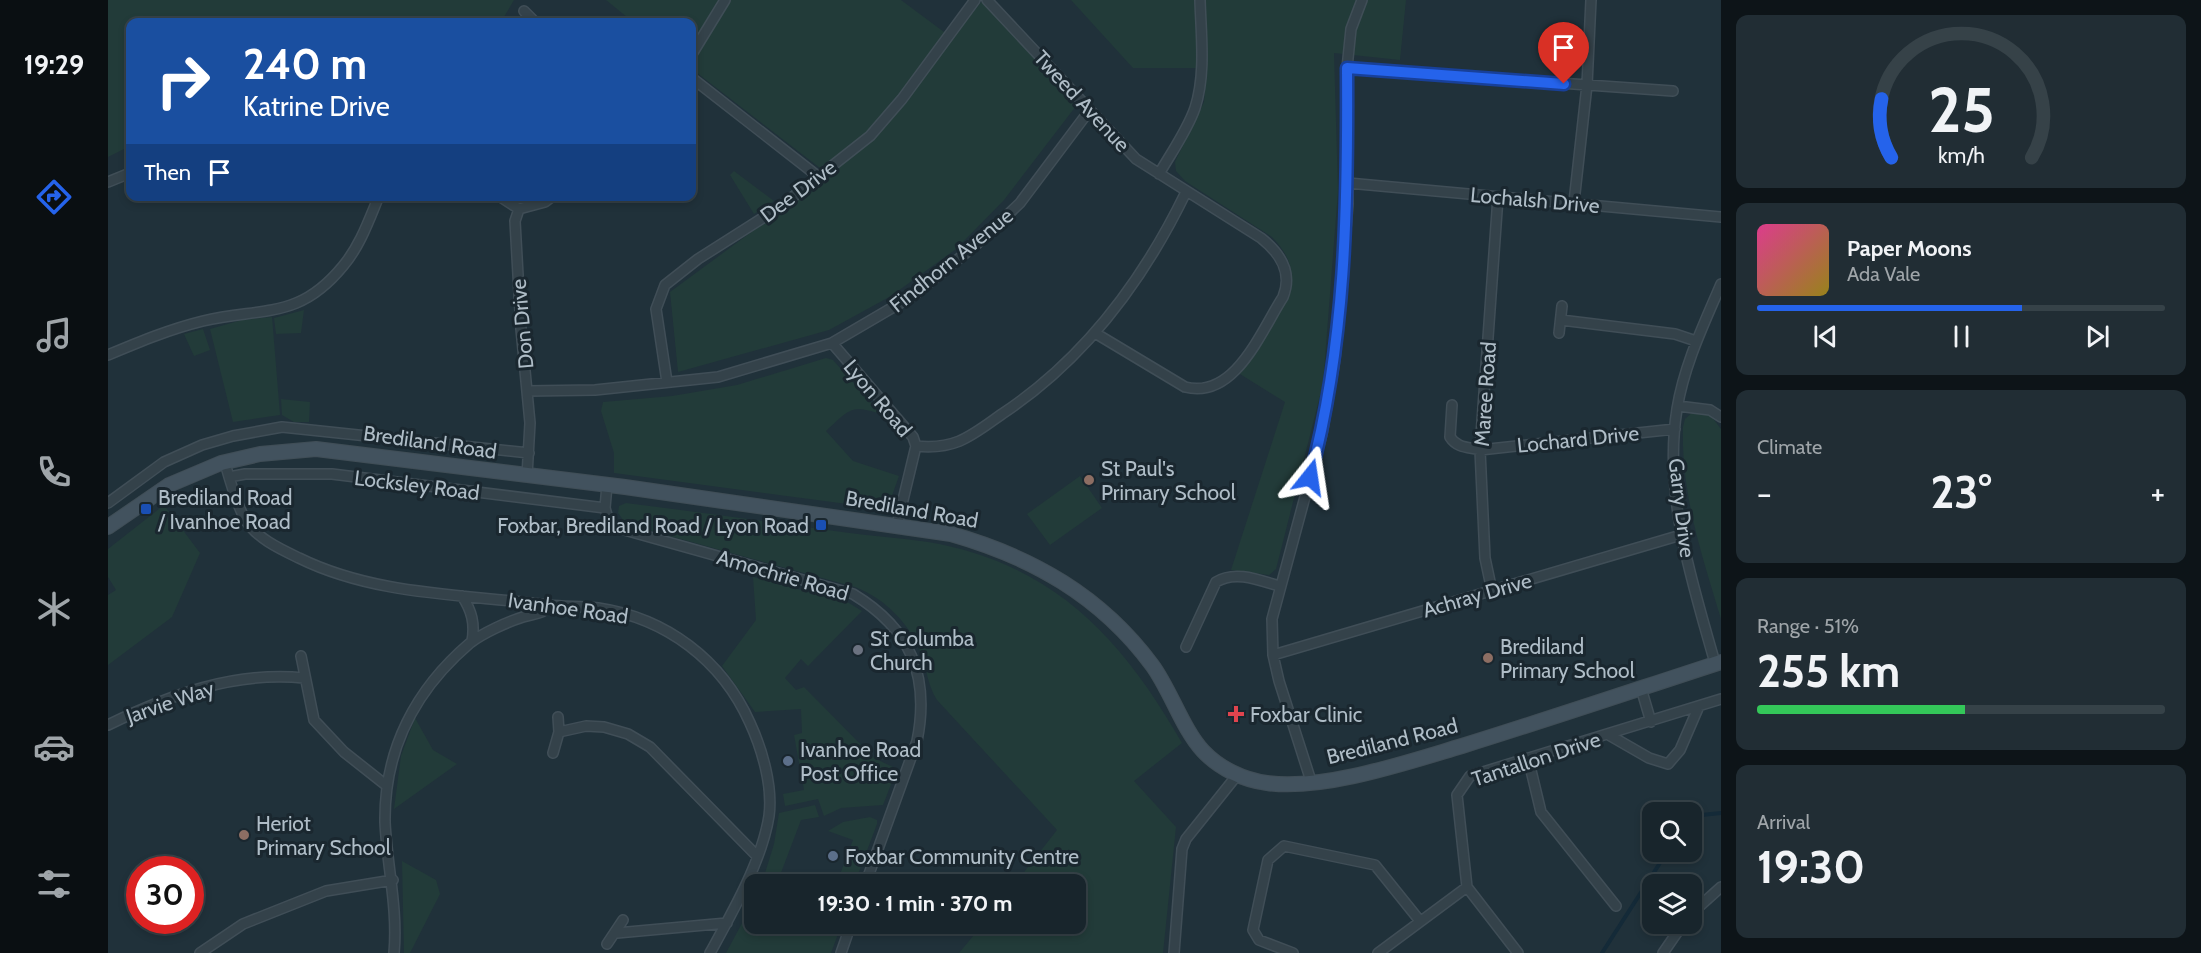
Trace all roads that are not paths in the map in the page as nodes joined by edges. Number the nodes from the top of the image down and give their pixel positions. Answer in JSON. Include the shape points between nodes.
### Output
{"nodes":[{"id":1,"x":725,"y":0,"type":"edge"},
{"id":2,"x":975,"y":0,"type":"edge"},
{"id":3,"x":987,"y":0,"type":"edge"},
{"id":4,"x":1200,"y":0,"type":"edge"},
{"id":5,"x":1362,"y":0,"type":"edge"},
{"id":6,"x":1591,"y":0,"type":"edge"},
{"id":7,"x":524,"y":10,"type":"dead end"},
{"id":8,"x":531,"y":18,"type":"edge"},
{"id":9,"x":696,"y":47,"type":"edge"},
{"id":10,"x":1347,"y":68,"type":"junction"},
{"id":11,"x":696,"y":81,"type":"edge"},
{"id":12,"x":1587,"y":85,"type":"junction"},
{"id":13,"x":1673,"y":91,"type":"dead end"},
{"id":14,"x":1089,"y":111,"type":"junction"},
{"id":15,"x":1159,"y":174,"type":"junction"},
{"id":16,"x":126,"y":175,"type":"edge"},
{"id":17,"x":820,"y":178,"type":"junction"},
{"id":18,"x":108,"y":182,"type":"edge"},
{"id":19,"x":1348,"y":183,"type":"junction"},
{"id":20,"x":1186,"y":192,"type":"junction"},
{"id":21,"x":1498,"y":197,"type":"junction"},
{"id":22,"x":377,"y":201,"type":"edge"},
{"id":23,"x":507,"y":201,"type":"edge"},
{"id":24,"x":546,"y":201,"type":"edge"},
{"id":25,"x":1574,"y":202,"type":"junction"},
{"id":26,"x":519,"y":209,"type":"junction"},
{"id":27,"x":1721,"y":217,"type":"edge"},
{"id":28,"x":1721,"y":284,"type":"edge"},
{"id":29,"x":1562,"y":306,"type":"dead end"},
{"id":30,"x":1561,"y":320,"type":"junction"},
{"id":31,"x":1095,"y":333,"type":"junction"},
{"id":32,"x":1559,"y":333,"type":"dead end"},
{"id":33,"x":1696,"y":341,"type":"junction"},
{"id":34,"x":832,"y":343,"type":"junction"},
{"id":35,"x":108,"y":355,"type":"edge"},
{"id":36,"x":667,"y":382,"type":"junction"},
{"id":37,"x":528,"y":391,"type":"junction"},
{"id":38,"x":1452,"y":405,"type":"dead end"},
{"id":39,"x":1678,"y":406,"type":"junction"},
{"id":40,"x":1721,"y":417,"type":"edge"},
{"id":41,"x":1675,"y":429,"type":"junction"},
{"id":42,"x":916,"y":446,"type":"junction"},
{"id":43,"x":1480,"y":450,"type":"junction"},
{"id":44,"x":529,"y":453,"type":"junction"},
{"id":45,"x":225,"y":463,"type":"junction"},
{"id":46,"x":527,"y":476,"type":"junction"},
{"id":47,"x":229,"y":477,"type":"junction"},
{"id":48,"x":607,"y":485,"type":"junction"},
{"id":49,"x":109,"y":500,"type":"edge"},
{"id":50,"x":605,"y":508,"type":"junction"},
{"id":51,"x":897,"y":525,"type":"junction"},
{"id":52,"x":108,"y":527,"type":"edge"},
{"id":53,"x":1681,"y":535,"type":"junction"},
{"id":54,"x":1279,"y":586,"type":"junction"},
{"id":55,"x":1492,"y":591,"type":"junction"},
{"id":56,"x":462,"y":596,"type":"junction"},
{"id":57,"x":551,"y":606,"type":"junction"},
{"id":58,"x":472,"y":641,"type":"junction"},
{"id":59,"x":1186,"y":647,"type":"dead end"},
{"id":60,"x":1273,"y":655,"type":"junction"},
{"id":61,"x":302,"y":656,"type":"dead end"},
{"id":62,"x":1718,"y":663,"type":"edge"},
{"id":63,"x":304,"y":678,"type":"junction"},
{"id":64,"x":1641,"y":688,"type":"junction"},
{"id":65,"x":1721,"y":699,"type":"edge"},
{"id":66,"x":1698,"y":706,"type":"junction"},
{"id":67,"x":558,"y":717,"type":"dead end"},
{"id":68,"x":1651,"y":722,"type":"junction"},
{"id":69,"x":108,"y":724,"type":"edge"},
{"id":70,"x":559,"y":732,"type":"junction"},
{"id":71,"x":1609,"y":735,"type":"junction"},
{"id":72,"x":553,"y":753,"type":"dead end"},
{"id":73,"x":1528,"y":759,"type":"junction"},
{"id":74,"x":1238,"y":774,"type":"junction"},
{"id":75,"x":1311,"y":781,"type":"junction"},
{"id":76,"x":387,"y":786,"type":"junction"},
{"id":77,"x":757,"y":856,"type":"junction"},
{"id":78,"x":869,"y":874,"type":"edge"},
{"id":79,"x":393,"y":880,"type":"junction"},
{"id":80,"x":1467,"y":887,"type":"junction"},
{"id":81,"x":1721,"y":887,"type":"edge"},
{"id":82,"x":1702,"y":904,"type":"edge"},
{"id":83,"x":1616,"y":906,"type":"dead end"},
{"id":84,"x":623,"y":920,"type":"dead end"},
{"id":85,"x":1420,"y":921,"type":"junction"},
{"id":86,"x":727,"y":923,"type":"junction"},
{"id":87,"x":617,"y":933,"type":"junction"},
{"id":88,"x":848,"y":934,"type":"edge"},
{"id":89,"x":1676,"y":934,"type":"edge"},
{"id":90,"x":607,"y":944,"type":"dead end"},
{"id":91,"x":200,"y":953,"type":"edge"},
{"id":92,"x":394,"y":953,"type":"edge"},
{"id":93,"x":710,"y":953,"type":"edge"},
{"id":94,"x":841,"y":953,"type":"edge"},
{"id":95,"x":1174,"y":953,"type":"edge"},
{"id":96,"x":1293,"y":953,"type":"edge"},
{"id":97,"x":1378,"y":953,"type":"edge"},
{"id":98,"x":1518,"y":953,"type":"edge"},
{"id":99,"x":1663,"y":953,"type":"edge"}],
"edges":[{"from":1,"to":9,"type":"street"},
{"from":2,"to":17,"type":"street","name":"Dee Drive","via":[[870,136]]},
{"from":3,"to":14,"type":"street","name":"Tweed Avenue"},
{"from":4,"to":15,"type":"street","via":[[1201,71],[1197,97],[1190,118]]},
{"from":5,"to":10,"type":"street","via":[[1351,29]]},
{"from":6,"to":12,"type":"street"},
{"from":7,"to":8,"type":"street"},
{"from":10,"to":12,"type":"street"},
{"from":10,"to":19,"type":"street"},
{"from":11,"to":17,"type":"street"},
{"from":12,"to":13,"type":"street"},
{"from":12,"to":25,"type":"street"},
{"from":14,"to":15,"type":"street","name":"Tweed Avenue","via":[[1136,159]]},
{"from":14,"to":34,"type":"street","name":"Findhorn Avenue","via":[[1020,203],[978,243],[914,295]]},
{"from":15,"to":20,"type":"street","name":"Tweed Avenue"},
{"from":16,"to":18,"type":"street"},
{"from":17,"to":36,"type":"street","name":"Dee Drive","via":[[665,285],[656,309]]},
{"from":19,"to":21,"type":"street","name":"Lochalsh Drive"},
{"from":19,"to":54,"type":"street","via":[[1335,359],[1322,434]]},
{"from":20,"to":31,"type":"street","via":[[1154,252]]},
{"from":20,"to":31,"type":"street","name":"Tweed Avenue","via":[[1273,247],[1286,270],[1283,297],[1238,368],[1213,387],[1194,389]]},
{"from":21,"to":25,"type":"street","name":"Lochalsh Drive"},
{"from":21,"to":43,"type":"street","name":"Maree Road"},
{"from":22,"to":35,"type":"street","via":[[344,265],[296,305],[204,321]]},
{"from":23,"to":26,"type":"street"},
{"from":24,"to":26,"type":"street"},
{"from":25,"to":27,"type":"street","name":"Lochalsh Drive"},
{"from":26,"to":37,"type":"street","name":"Don Drive","via":[[515,221]]},
{"from":28,"to":33,"type":"street","name":"Garry Drive"},
{"from":29,"to":30,"type":"street"},
{"from":30,"to":32,"type":"street"},
{"from":30,"to":33,"type":"street","via":[[1675,334]]},
{"from":31,"to":42,"type":"street","via":[[1045,384],[968,437],[942,448]]},
{"from":33,"to":39,"type":"street","name":"Garry Drive"},
{"from":34,"to":36,"type":"street","name":"Findhorn Avenue","via":[[718,377]]},
{"from":34,"to":42,"type":"street","name":"Lyon Road","via":[[909,430]]},
{"from":36,"to":37,"type":"street","name":"Findhorn Avenue","via":[[596,390]]},
{"from":37,"to":44,"type":"street","name":"Don Drive"},
{"from":38,"to":43,"type":"street","via":[[1450,437],[1457,445]]},
{"from":39,"to":40,"type":"street","via":[[1710,410]]},
{"from":39,"to":41,"type":"street","name":"Garry Drive"},
{"from":41,"to":43,"type":"street","name":"Lochard Drive"},
{"from":41,"to":53,"type":"street","name":"Garry Drive","via":[[1674,475]]},
{"from":42,"to":51,"type":"street","name":"Lyon Road"},
{"from":43,"to":55,"type":"street","name":"Maree Road","via":[[1485,558]]},
{"from":44,"to":46,"type":"street","name":"Don Drive"},
{"from":44,"to":49,"type":"street","name":"Brediland Road","via":[[282,427],[202,445],[164,462]]},
{"from":45,"to":46,"type":"street","name":"Brediland Road","via":[[260,454],[316,449]]},
{"from":45,"to":47,"type":"street","name":"Ivanhoe Road"},
{"from":45,"to":52,"type":"street","name":"Brediland Road","via":[[170,485]]},
{"from":46,"to":48,"type":"street","name":"Brediland Road"},
{"from":47,"to":50,"type":"street","name":"Locksley Road","via":[[332,474]]},
{"from":47,"to":56,"type":"street","name":"Ivanhoe Road","via":[[245,519],[258,535],[282,550],[317,567],[366,583]]},
{"from":48,"to":50,"type":"street"},
{"from":48,"to":51,"type":"street","name":"Brediland Road"},
{"from":50,"to":78,"type":"street","name":"Amochrie Road","via":[[609,522],[621,529],[853,594],[874,607],[903,638],[915,661],[922,717]]},
{"from":51,"to":74,"type":"street","name":"Brediland Road","via":[[996,546],[1094,602],[1153,666],[1202,750],[1223,768]]},
{"from":53,"to":55,"type":"street","name":"Achray Drive"},
{"from":53,"to":62,"type":"street","name":"Garry Drive"},
{"from":54,"to":59,"type":"street","via":[[1239,576],[1216,582]]},
{"from":54,"to":60,"type":"street","via":[[1272,619]]},
{"from":55,"to":60,"type":"street","name":"Achray Drive"},
{"from":56,"to":57,"type":"street","name":"Ivanhoe Road"},
{"from":56,"to":58,"type":"street","via":[[475,629]]},
{"from":57,"to":58,"type":"street","via":[[543,614],[523,617]]},
{"from":57,"to":77,"type":"street","name":"Ivanhoe Road","via":[[597,608],[637,617],[690,645],[716,669],[743,706],[766,773],[769,815]]},
{"from":58,"to":76,"type":"street","via":[[416,701],[403,727]]},
{"from":60,"to":75,"type":"street"},
{"from":61,"to":63,"type":"street"},
{"from":62,"to":64,"type":"street","name":"Brediland Road"},
{"from":63,"to":69,"type":"street","name":"Jarvie Way","via":[[253,677],[193,689]]},
{"from":63,"to":76,"type":"street","via":[[314,720],[344,752]]},
{"from":64,"to":68,"type":"street"},
{"from":64,"to":75,"type":"street","name":"Brediland Road","via":[[1392,767]]},
{"from":65,"to":66,"type":"street","name":"Tantallon Drive"},
{"from":66,"to":68,"type":"street","name":"Tantallon Drive"},
{"from":66,"to":71,"type":"street","via":[[1680,750],[1668,764]]},
{"from":67,"to":70,"type":"street"},
{"from":68,"to":71,"type":"street","name":"Tantallon Drive"},
{"from":70,"to":72,"type":"street"},
{"from":70,"to":77,"type":"street","via":[[604,727],[628,734],[650,747]]},
{"from":71,"to":73,"type":"street","name":"Tantallon Drive"},
{"from":73,"to":80,"type":"street","name":"Tantallon Drive","via":[[1470,776],[1457,795]]},
{"from":73,"to":83,"type":"street","via":[[1541,812]]},
{"from":74,"to":75,"type":"street","name":"Brediland Road","via":[[1265,783]]},
{"from":74,"to":95,"type":"street","via":[[1182,849]]},
{"from":76,"to":79,"type":"street","via":[[386,822]]},
{"from":77,"to":86,"type":"street","name":"Ivanhoe Road"},
{"from":79,"to":91,"type":"street","via":[[316,895],[243,924]]},
{"from":79,"to":92,"type":"street","via":[[397,925]]},
{"from":80,"to":85,"type":"street"},
{"from":80,"to":98,"type":"street"},
{"from":81,"to":82,"type":"street"},
{"from":84,"to":87,"type":"street"},
{"from":85,"to":96,"type":"street","via":[[1375,866],[1284,846],[1268,860],[1253,930],[1259,940]]},
{"from":85,"to":97,"type":"street"},
{"from":86,"to":87,"type":"street"},
{"from":86,"to":93,"type":"street","name":"Ivanhoe Road"},
{"from":87,"to":90,"type":"street"},
{"from":88,"to":94,"type":"street"},
{"from":89,"to":99,"type":"street"}]}
